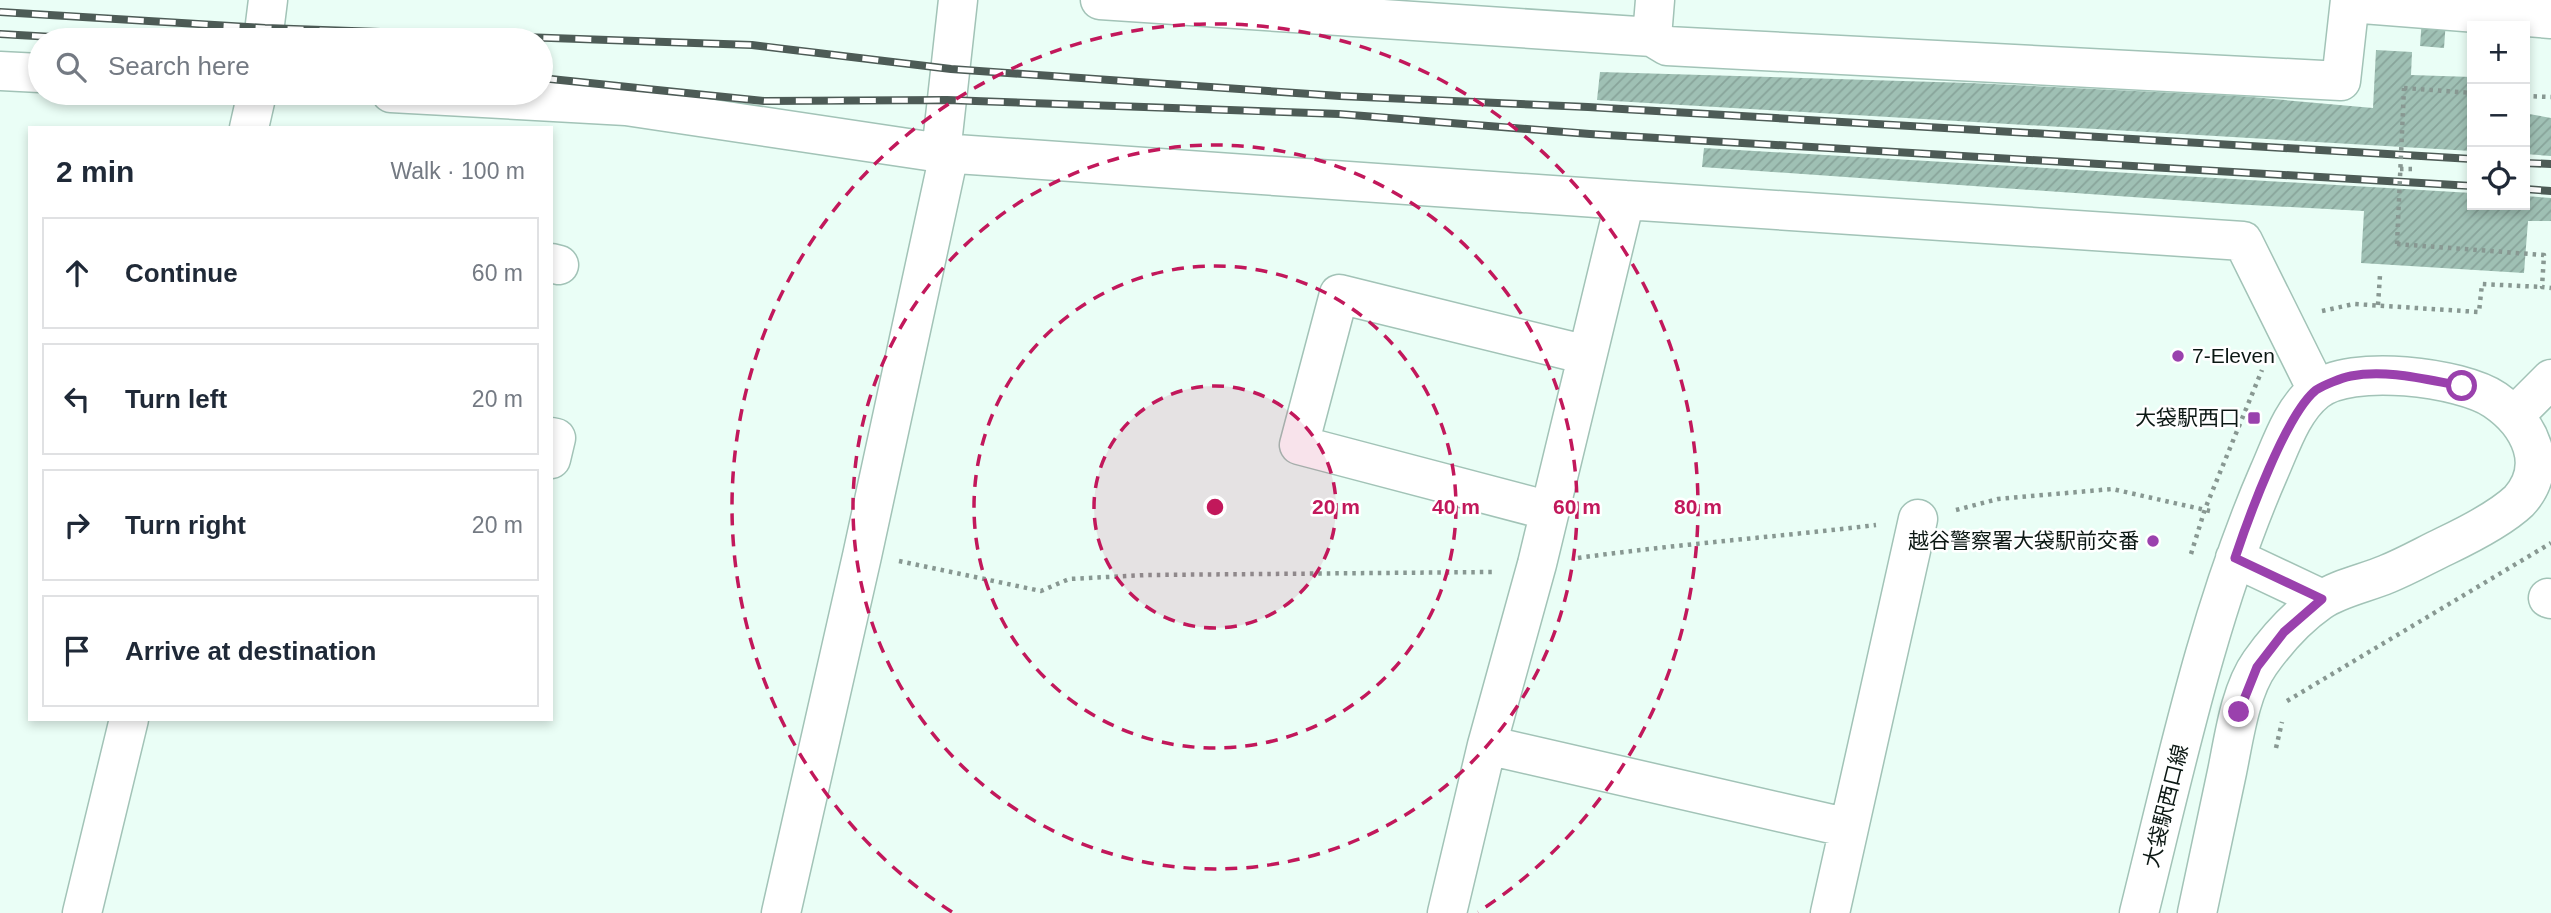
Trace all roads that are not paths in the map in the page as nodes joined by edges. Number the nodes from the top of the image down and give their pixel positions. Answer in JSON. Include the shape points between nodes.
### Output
{"nodes":[{"id":1,"x":268,"y":0,"type":"edge"},
{"id":2,"x":958,"y":0,"type":"edge"},
{"id":3,"x":1100,"y":0,"type":"edge"},
{"id":4,"x":2350,"y":1,"type":"edge"},
{"id":5,"x":1653,"y":18,"type":"edge"},
{"id":6,"x":2551,"y":19,"type":"edge"},
{"id":7,"x":264,"y":28,"type":"edge"},
{"id":8,"x":0,"y":71,"type":"edge"},
{"id":9,"x":28,"y":72,"type":"edge"},
{"id":10,"x":553,"y":102,"type":"edge"},
{"id":11,"x":254,"y":105,"type":"edge"},
{"id":12,"x":249,"y":126,"type":"edge"},
{"id":13,"x":941,"y":153,"type":"junction"},
{"id":14,"x":1625,"y":200,"type":"junction"},
{"id":15,"x":1587,"y":355,"type":"junction"},
{"id":16,"x":2551,"y":379,"type":"edge"},
{"id":17,"x":2317,"y":390,"type":"junction"},
{"id":18,"x":2515,"y":415,"type":"junction"},
{"id":19,"x":1550,"y":511,"type":"junction"},
{"id":20,"x":1918,"y":519,"type":"dead end"},
{"id":21,"x":2235,"y":558,"type":"junction"},
{"id":22,"x":2322,"y":599,"type":"junction"},
{"id":23,"x":129,"y":721,"type":"edge"},
{"id":24,"x":1487,"y":745,"type":"junction"},
{"id":25,"x":1849,"y":828,"type":"junction"},
{"id":26,"x":82,"y":913,"type":"edge"},
{"id":27,"x":781,"y":913,"type":"edge"},
{"id":28,"x":1447,"y":913,"type":"edge"},
{"id":29,"x":1830,"y":913,"type":"edge"},
{"id":30,"x":2139,"y":913,"type":"edge"},
{"id":31,"x":2197,"y":913,"type":"edge"}],
"edges":[{"from":1,"to":7,"type":"street"},
{"from":2,"to":13,"type":"street"},
{"from":3,"to":5,"type":"street"},
{"from":4,"to":5,"type":"street","via":[[2341,81],[1667,46]]},
{"from":4,"to":6,"type":"street"},
{"from":8,"to":9,"type":"street"},
{"from":10,"to":13,"type":"street","via":[[626,106]]},
{"from":11,"to":12,"type":"street"},
{"from":13,"to":14,"type":"street"},
{"from":13,"to":27,"type":"street","via":[[946,168]]},
{"from":14,"to":15,"type":"street"},
{"from":14,"to":17,"type":"street","via":[[2243,241]]},
{"from":15,"to":19,"type":"street"},
{"from":15,"to":19,"type":"street","via":[[1339,294],[1299,445]]},
{"from":16,"to":18,"type":"street"},
{"from":17,"to":18,"type":"street","via":[[2351,376],[2388,374],[2462,386],[2490,397]]},
{"from":17,"to":21,"type":"street","name":"大袋駅西口線","via":[[2286,433]]},
{"from":18,"to":22,"type":"street","via":[[2534,441],[2537,464],[2530,487],[2518,502],[2402,568]]},
{"from":19,"to":24,"type":"street"},
{"from":20,"to":25,"type":"street"},
{"from":21,"to":22,"type":"street"},
{"from":21,"to":30,"type":"street","name":"大袋駅西口線","via":[[2193,699]]},
{"from":22,"to":31,"type":"street","via":[[2284,632],[2257,667],[2239,712]]},
{"from":23,"to":26,"type":"street"},
{"from":24,"to":25,"type":"street"},
{"from":24,"to":28,"type":"street"},
{"from":25,"to":29,"type":"street"}]}
